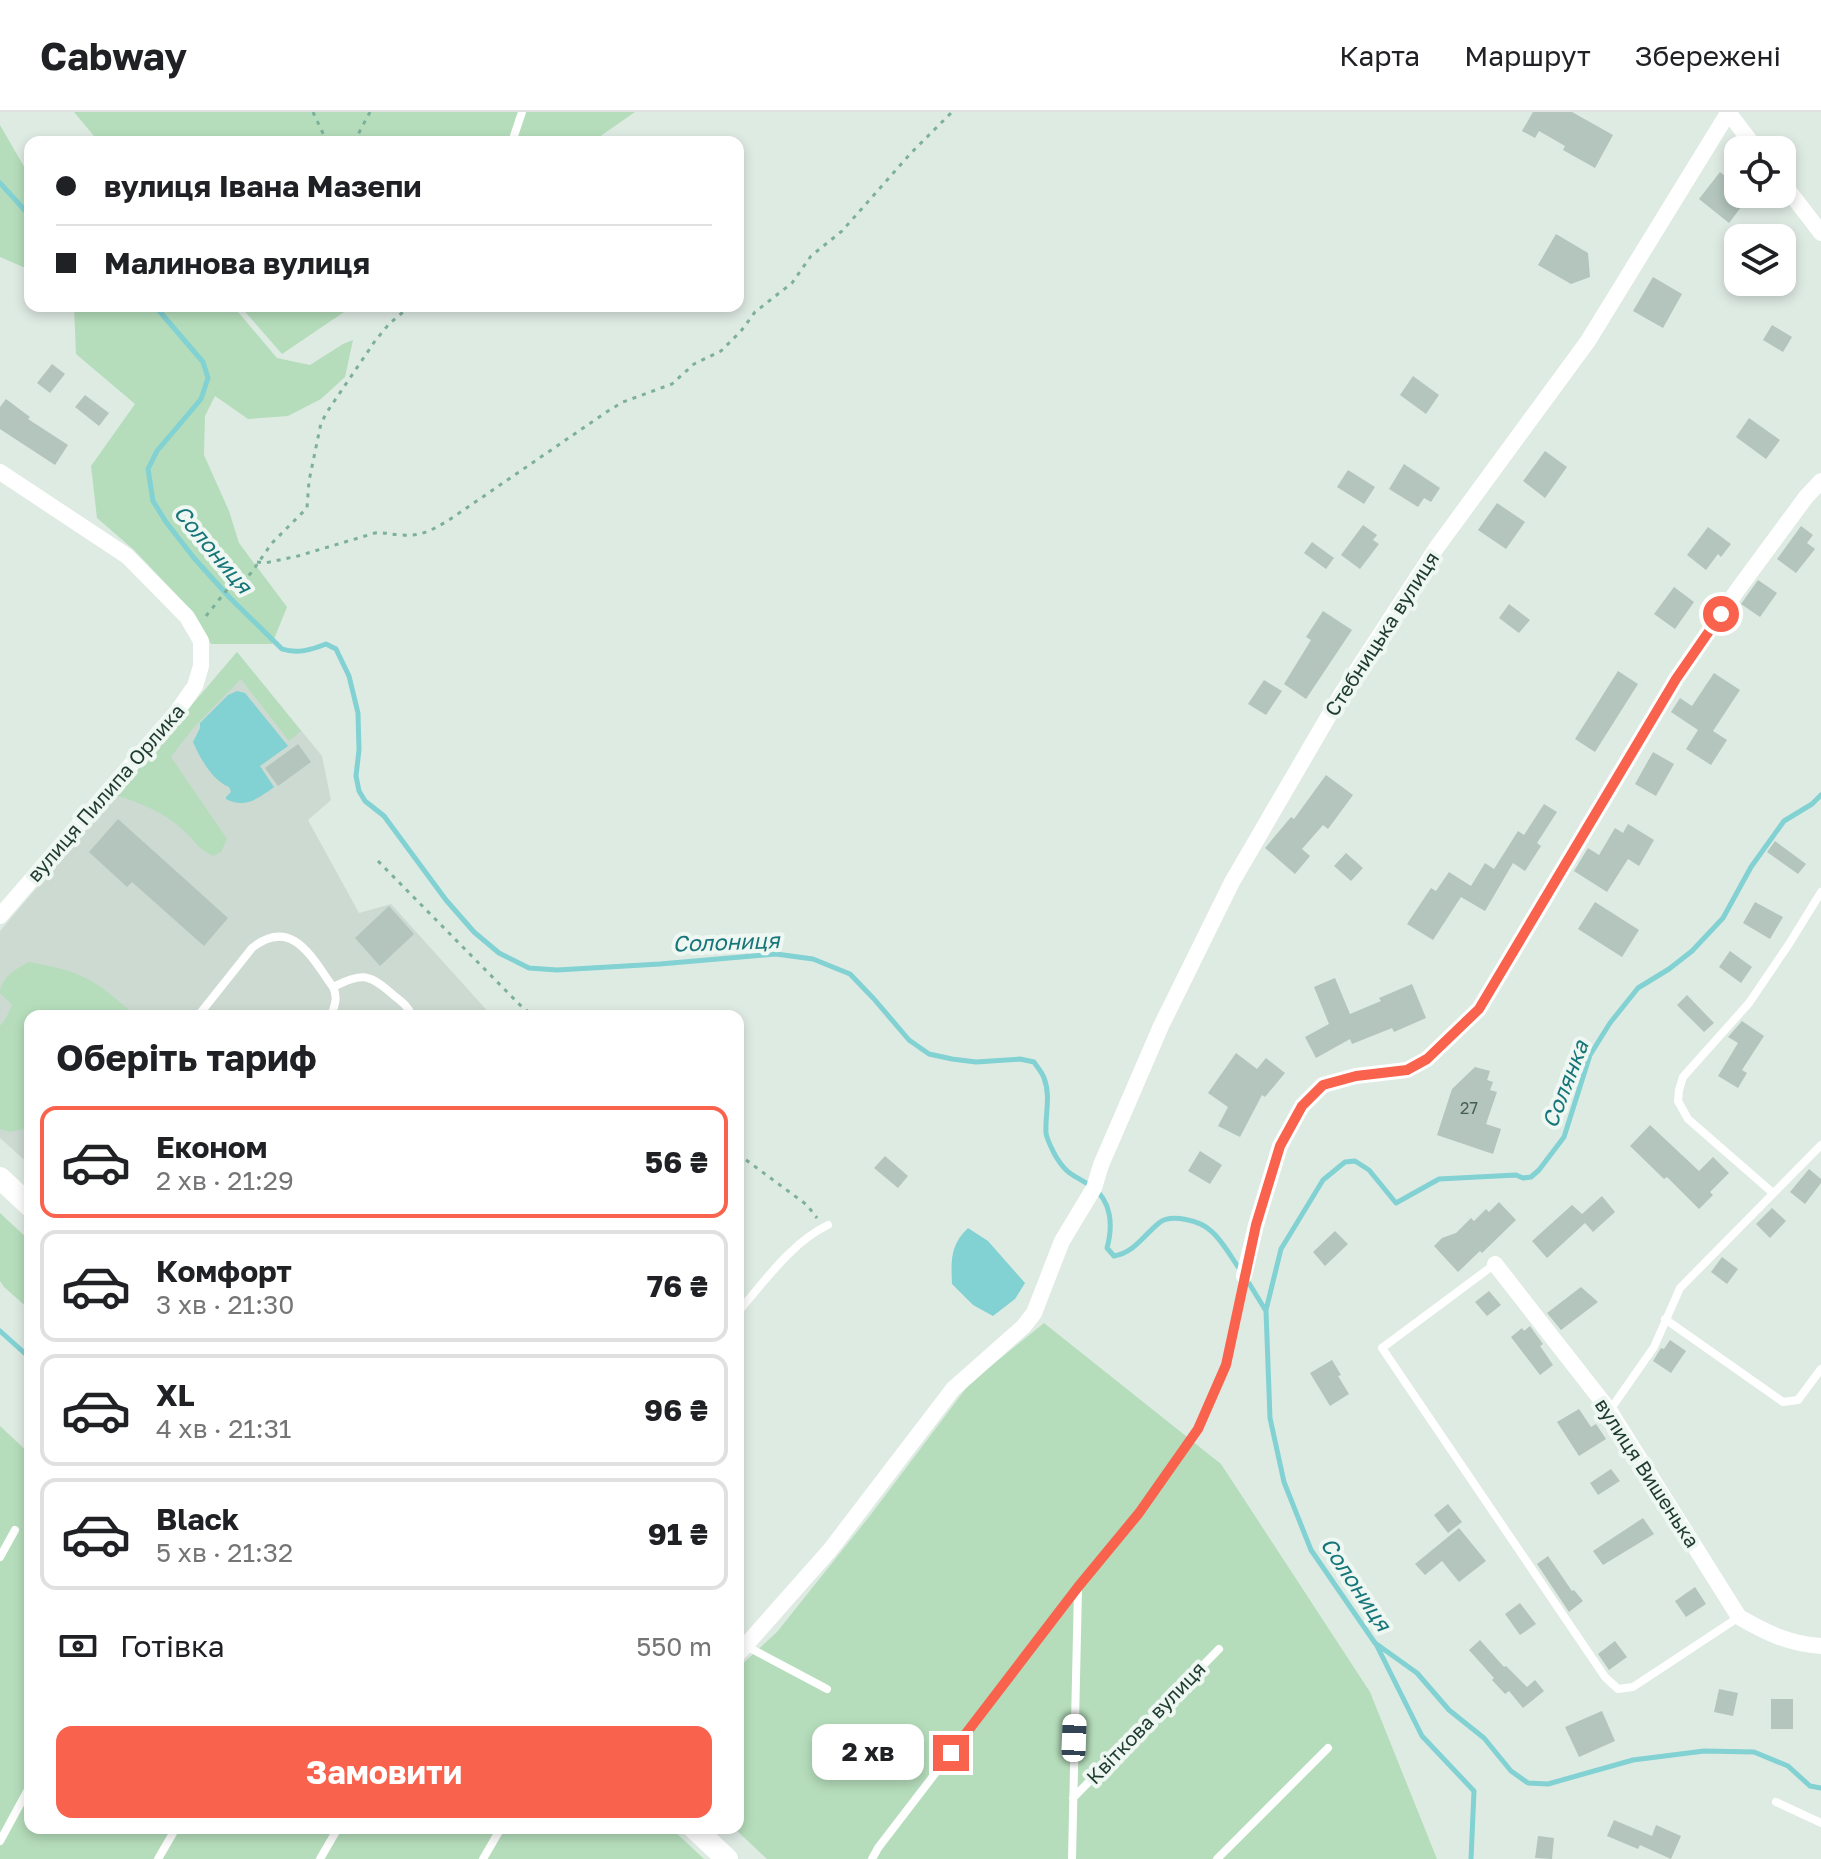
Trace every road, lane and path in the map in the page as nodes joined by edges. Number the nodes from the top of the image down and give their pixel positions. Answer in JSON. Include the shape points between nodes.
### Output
{"nodes":[{"id":1,"x":313,"y":112,"type":"edge"},
{"id":2,"x":370,"y":112,"type":"edge"},
{"id":3,"x":522,"y":112,"type":"edge"},
{"id":4,"x":952,"y":112,"type":"edge"},
{"id":5,"x":1728,"y":112,"type":"edge"},
{"id":6,"x":323,"y":136,"type":"edge"},
{"id":7,"x":357,"y":136,"type":"edge"},
{"id":8,"x":514,"y":136,"type":"edge"},
{"id":9,"x":1746,"y":136,"type":"edge"},
{"id":10,"x":1796,"y":200,"type":"edge"},
{"id":11,"x":1821,"y":233,"type":"edge"},
{"id":12,"x":403,"y":312,"type":"edge"},
{"id":13,"x":0,"y":472,"type":"edge"},
{"id":14,"x":1821,"y":481,"type":"edge"},
{"id":15,"x":257,"y":562,"type":"junction"},
{"id":16,"x":218,"y":602,"type":"dead end"},
{"id":17,"x":378,"y":861,"type":"dead end"},
{"id":18,"x":1821,"y":892,"type":"edge"},
{"id":19,"x":0,"y":916,"type":"edge"},
{"id":20,"x":333,"y":987,"type":"junction"},
{"id":21,"x":203,"y":1010,"type":"edge"},
{"id":22,"x":333,"y":1010,"type":"edge"},
{"id":23,"x":409,"y":1010,"type":"edge"},
{"id":24,"x":526,"y":1010,"type":"edge"},
{"id":25,"x":1821,"y":1145,"type":"edge"},
{"id":26,"x":744,"y":1158,"type":"edge"},
{"id":27,"x":0,"y":1178,"type":"edge"},
{"id":28,"x":1773,"y":1193,"type":"junction"},
{"id":29,"x":24,"y":1200,"type":"edge"},
{"id":30,"x":824,"y":1227,"type":"joint"},
{"id":31,"x":1495,"y":1264,"type":"joint"},
{"id":32,"x":1244,"y":1276,"type":"joint"},
{"id":33,"x":744,"y":1305,"type":"edge"},
{"id":34,"x":1665,"y":1319,"type":"junction"},
{"id":35,"x":1821,"y":1369,"type":"edge"},
{"id":36,"x":1609,"y":1410,"type":"junction"},
{"id":37,"x":15,"y":1530,"type":"dead end"},
{"id":38,"x":0,"y":1557,"type":"edge"},
{"id":39,"x":1078,"y":1587,"type":"junction"},
{"id":40,"x":1739,"y":1617,"type":"junction"},
{"id":41,"x":1821,"y":1646,"type":"edge"},
{"id":42,"x":744,"y":1648,"type":"edge"},
{"id":43,"x":1219,"y":1649,"type":"dead end"},
{"id":44,"x":744,"y":1651,"type":"edge"},
{"id":45,"x":827,"y":1689,"type":"dead end"},
{"id":46,"x":1328,"y":1748,"type":"dead end"},
{"id":47,"x":24,"y":1797,"type":"edge"},
{"id":48,"x":1073,"y":1798,"type":"junction"},
{"id":49,"x":1776,"y":1802,"type":"dead end"},
{"id":50,"x":1821,"y":1823,"type":"edge"},
{"id":51,"x":173,"y":1834,"type":"edge"},
{"id":52,"x":335,"y":1834,"type":"edge"},
{"id":53,"x":498,"y":1834,"type":"edge"},
{"id":54,"x":700,"y":1834,"type":"edge"},
{"id":55,"x":0,"y":1841,"type":"edge"},
{"id":56,"x":158,"y":1859,"type":"edge"},
{"id":57,"x":320,"y":1859,"type":"edge"},
{"id":58,"x":483,"y":1859,"type":"edge"},
{"id":59,"x":727,"y":1859,"type":"edge"},
{"id":60,"x":872,"y":1859,"type":"edge"},
{"id":61,"x":1072,"y":1859,"type":"edge"},
{"id":62,"x":1217,"y":1859,"type":"edge"}],
"edges":[{"from":1,"to":6,"type":"path"},
{"from":2,"to":7,"type":"path"},
{"from":3,"to":8,"type":"lane"},
{"from":4,"to":15,"type":"path","via":[[842,231],[811,256],[792,283],[755,312],[721,351],[694,364],[672,384],[608,411],[426,532],[375,533]]},
{"from":5,"to":9,"type":"street"},
{"from":5,"to":42,"type":"street","name":"Стебницька вулиця","via":[[1588,341],[1437,547],[1342,693],[1232,882],[1161,1026],[1094,1188],[1062,1241],[1034,1313],[953,1389],[830,1550]]},
{"from":10,"to":11,"type":"street"},
{"from":12,"to":15,"type":"path","via":[[375,341],[321,423],[307,508]]},
{"from":13,"to":19,"type":"street","name":"вулиця Пилипа Орлика","via":[[127,556],[187,617],[201,641],[201,666],[195,686],[176,713]]},
{"from":14,"to":32,"type":"street","via":[[1676,679],[1479,1009],[1437,1050],[1407,1070],[1323,1085],[1302,1106],[1280,1146]]},
{"from":15,"to":16,"type":"path"},
{"from":17,"to":24,"type":"path"},
{"from":18,"to":28,"type":"lane","via":[[1749,1003],[1683,1077],[1679,1090],[1678,1101],[1688,1119]]},
{"from":20,"to":21,"type":"lane","via":[[298,941],[273,936],[252,948]]},
{"from":20,"to":22,"type":"lane"},
{"from":20,"to":23,"type":"lane","via":[[354,976],[369,977]]},
{"from":25,"to":28,"type":"lane"},
{"from":26,"to":30,"type":"path","via":[[807,1205]]},
{"from":27,"to":29,"type":"street"},
{"from":28,"to":34,"type":"lane","via":[[1680,1288]]},
{"from":30,"to":33,"type":"lane","via":[[783,1259]]},
{"from":31,"to":36,"type":"street","name":"вулиця Вишенька"},
{"from":31,"to":40,"type":"lane","via":[[1382,1348],[1605,1677],[1618,1689],[1633,1687]]},
{"from":32,"to":39,"type":"lane","via":[[1226,1365],[1198,1429]]},
{"from":34,"to":35,"type":"lane","via":[[1783,1402],[1798,1400]]},
{"from":34,"to":36,"type":"lane","via":[[1654,1347]]},
{"from":36,"to":40,"type":"street","name":"вулиця Вишенька"},
{"from":37,"to":38,"type":"lane"},
{"from":39,"to":48,"type":"lane"},
{"from":39,"to":60,"type":"lane"},
{"from":40,"to":41,"type":"street","name":"вулиця Вишенька","via":[[1770,1635]]},
{"from":43,"to":48,"type":"lane","name":"Квіткова вулиця"},
{"from":44,"to":45,"type":"lane"},
{"from":46,"to":62,"type":"lane"},
{"from":47,"to":55,"type":"lane"},
{"from":48,"to":61,"type":"lane"},
{"from":49,"to":50,"type":"lane"},
{"from":51,"to":56,"type":"lane"},
{"from":52,"to":57,"type":"lane"},
{"from":53,"to":58,"type":"lane"},
{"from":54,"to":59,"type":"street"}]}
